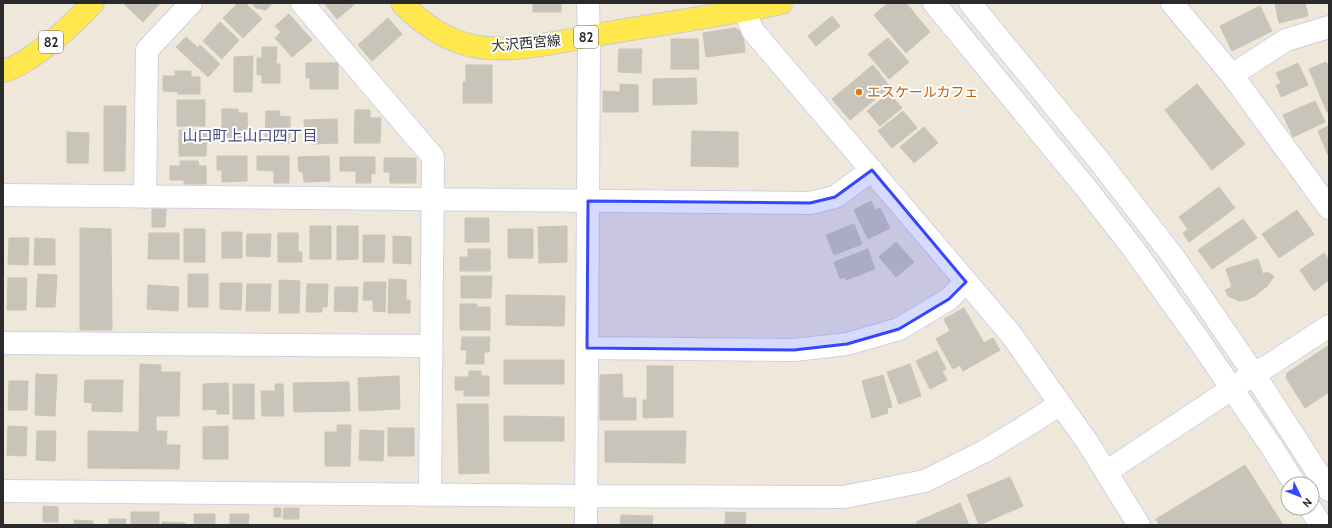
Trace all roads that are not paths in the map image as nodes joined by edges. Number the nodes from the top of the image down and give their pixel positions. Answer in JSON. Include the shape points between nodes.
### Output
{"nodes":[{"id":1,"x":93,"y":3,"type":"edge"},
{"id":2,"x":191,"y":3,"type":"edge"},
{"id":3,"x":302,"y":3,"type":"edge"},
{"id":4,"x":402,"y":3,"type":"edge"},
{"id":5,"x":588,"y":3,"type":"edge"},
{"id":6,"x":781,"y":3,"type":"edge"},
{"id":7,"x":934,"y":3,"type":"edge"},
{"id":8,"x":970,"y":3,"type":"edge"},
{"id":9,"x":1172,"y":3,"type":"edge"},
{"id":10,"x":744,"y":10,"type":"junction"},
{"id":11,"x":1329,"y":27,"type":"edge"},
{"id":12,"x":589,"y":36,"type":"junction"},
{"id":13,"x":3,"y":71,"type":"edge"},
{"id":14,"x":1232,"y":75,"type":"junction"},
{"id":15,"x":872,"y":170,"type":"junction"},
{"id":16,"x":3,"y":195,"type":"edge"},
{"id":17,"x":145,"y":197,"type":"junction"},
{"id":18,"x":432,"y":200,"type":"junction"},
{"id":19,"x":588,"y":201,"type":"junction"},
{"id":20,"x":1329,"y":208,"type":"edge"},
{"id":21,"x":966,"y":282,"type":"junction"},
{"id":22,"x":1329,"y":326,"type":"edge"},
{"id":23,"x":3,"y":343,"type":"edge"},
{"id":24,"x":431,"y":346,"type":"junction"},
{"id":25,"x":587,"y":348,"type":"junction"},
{"id":26,"x":1254,"y":374,"type":"junction"},
{"id":27,"x":1232,"y":389,"type":"junction"},
{"id":28,"x":1060,"y":404,"type":"junction"},
{"id":29,"x":1106,"y":472,"type":"junction"},
{"id":30,"x":1290,"y":476,"type":"edge"},
{"id":31,"x":1329,"y":490,"type":"edge"},
{"id":32,"x":3,"y":491,"type":"edge"},
{"id":33,"x":430,"y":495,"type":"junction"},
{"id":34,"x":586,"y":496,"type":"junction"},
{"id":35,"x":1315,"y":516,"type":"edge"},
{"id":36,"x":586,"y":525,"type":"edge"},
{"id":37,"x":1139,"y":525,"type":"edge"},
{"id":38,"x":1321,"y":525,"type":"edge"}],
"edges":[{"from":1,"to":13,"type":"main road","number":"82","via":[[68,29],[43,49],[11,69]]},
{"from":2,"to":17,"type":"street","via":[[147,50]]},
{"from":3,"to":18,"type":"street","via":[[433,157]]},
{"from":4,"to":12,"type":"main road","name":"大沢西宮線","number":"82","via":[[426,25],[473,46],[511,48]]},
{"from":5,"to":12,"type":"street"},
{"from":6,"to":10,"type":"main road","name":"大沢西宮線","number":"82"},
{"from":7,"to":27,"type":"street","via":[[1132,247]]},
{"from":8,"to":26,"type":"street","via":[[1092,152],[1170,253]]},
{"from":9,"to":14,"type":"street"},
{"from":10,"to":12,"type":"main road","name":"大沢西宮線","number":"82"},
{"from":10,"to":15,"type":"street","via":[[754,31]]},
{"from":11,"to":14,"type":"street","via":[[1286,40]]},
{"from":12,"to":19,"type":"street"},
{"from":14,"to":20,"type":"street"},
{"from":15,"to":19,"type":"street","via":[[835,197],[810,203]]},
{"from":15,"to":21,"type":"street"},
{"from":16,"to":17,"type":"street"},
{"from":17,"to":18,"type":"street"},
{"from":18,"to":19,"type":"street"},
{"from":18,"to":24,"type":"street"},
{"from":19,"to":25,"type":"street"},
{"from":21,"to":25,"type":"street","via":[[949,299],[899,329],[847,344],[794,350]]},
{"from":21,"to":28,"type":"street","via":[[1010,333]]},
{"from":22,"to":26,"type":"street"},
{"from":23,"to":24,"type":"street"},
{"from":24,"to":33,"type":"street"},
{"from":25,"to":34,"type":"street"},
{"from":26,"to":27,"type":"street"},
{"from":26,"to":31,"type":"street"},
{"from":27,"to":29,"type":"street"},
{"from":27,"to":30,"type":"street"},
{"from":28,"to":29,"type":"street"},
{"from":28,"to":34,"type":"street","via":[[985,451],[925,481],[844,497]]},
{"from":29,"to":37,"type":"street"},
{"from":32,"to":33,"type":"street"},
{"from":33,"to":34,"type":"street"},
{"from":34,"to":36,"type":"street"},
{"from":35,"to":38,"type":"street"}]}
